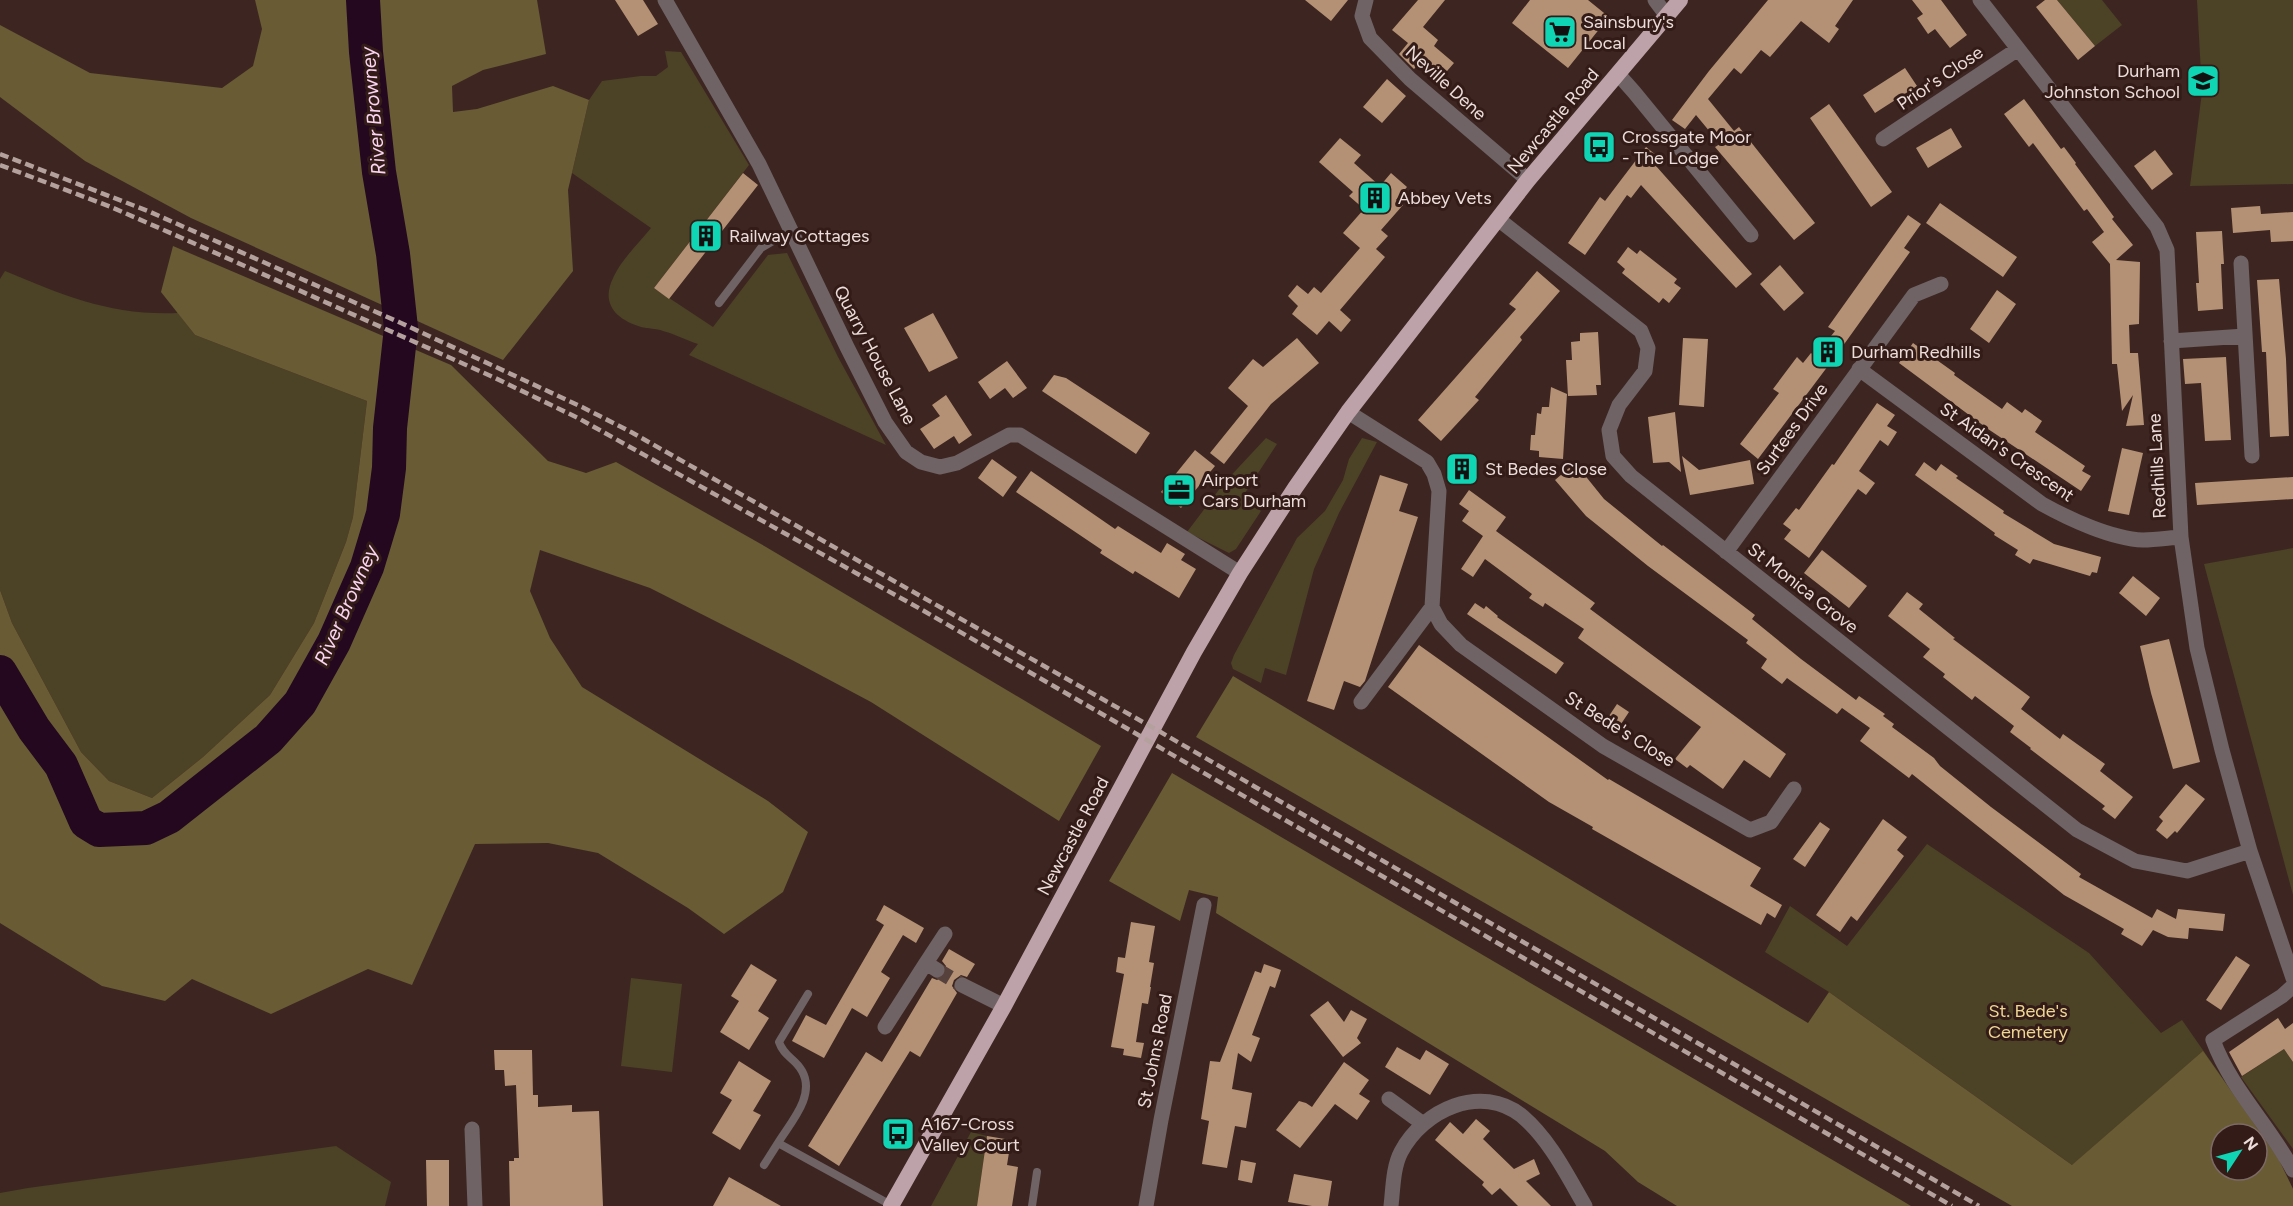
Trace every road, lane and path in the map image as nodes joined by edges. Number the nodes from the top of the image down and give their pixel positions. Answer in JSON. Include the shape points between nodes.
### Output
{"nodes":[{"id":1,"x":665,"y":0,"type":"edge"},
{"id":2,"x":1366,"y":0,"type":"edge"},
{"id":3,"x":1655,"y":0,"type":"edge"},
{"id":4,"x":1680,"y":0,"type":"edge"},
{"id":5,"x":1980,"y":0,"type":"edge"},
{"id":6,"x":1667,"y":16,"type":"junction"},
{"id":7,"x":2018,"y":49,"type":"junction"},
{"id":8,"x":1617,"y":74,"type":"junction"},
{"id":9,"x":1883,"y":139,"type":"dead end"},
{"id":10,"x":1528,"y":180,"type":"junction"},
{"id":11,"x":1498,"y":219,"type":"junction"},
{"id":12,"x":790,"y":231,"type":"junction"},
{"id":13,"x":1751,"y":235,"type":"dead end"},
{"id":14,"x":2241,"y":263,"type":"dead end"},
{"id":15,"x":1941,"y":284,"type":"dead end"},
{"id":16,"x":719,"y":303,"type":"dead end"},
{"id":17,"x":2245,"y":336,"type":"junction"},
{"id":18,"x":2170,"y":341,"type":"junction"},
{"id":19,"x":1859,"y":369,"type":"junction"},
{"id":20,"x":1348,"y":412,"type":"junction"},
{"id":21,"x":2252,"y":456,"type":"dead end"},
{"id":22,"x":2181,"y":537,"type":"junction"},
{"id":23,"x":1726,"y":552,"type":"junction"},
{"id":24,"x":1240,"y":573,"type":"junction"},
{"id":25,"x":1432,"y":607,"type":"junction"},
{"id":26,"x":1361,"y":702,"type":"dead end"},
{"id":27,"x":1794,"y":789,"type":"dead end"},
{"id":28,"x":2250,"y":851,"type":"junction"},
{"id":29,"x":1204,"y":905,"type":"dead end"},
{"id":30,"x":945,"y":934,"type":"dead end"},
{"id":31,"x":2293,"y":978,"type":"edge"},
{"id":32,"x":962,"y":985,"type":"tunnel mouth"},
{"id":33,"x":2293,"y":986,"type":"edge"},
{"id":34,"x":808,"y":994,"type":"dead end"},
{"id":35,"x":1004,"y":1006,"type":"junction"},
{"id":36,"x":885,"y":1027,"type":"dead end"},
{"id":37,"x":1389,"y":1099,"type":"dead end"},
{"id":38,"x":1422,"y":1123,"type":"junction"},
{"id":39,"x":472,"y":1129,"type":"dead end"},
{"id":40,"x":778,"y":1143,"type":"junction"},
{"id":41,"x":764,"y":1165,"type":"dead end"},
{"id":42,"x":2293,"y":1170,"type":"edge"},
{"id":43,"x":1037,"y":1172,"type":"dead end"},
{"id":44,"x":891,"y":1205,"type":"edge"},
{"id":45,"x":475,"y":1206,"type":"edge"},
{"id":46,"x":1032,"y":1206,"type":"edge"},
{"id":47,"x":1146,"y":1206,"type":"edge"},
{"id":48,"x":1390,"y":1206,"type":"edge"},
{"id":49,"x":1586,"y":1206,"type":"edge"}],
"edges":[{"from":1,"to":12,"type":"street","name":"Quarry House Lane","via":[[759,164]]},
{"from":2,"to":10,"type":"street","name":"Neville Dene","via":[[1362,16],[1370,38],[1410,79]]},
{"from":3,"to":6,"type":"street"},
{"from":4,"to":6,"type":"highway","name":"Newcastle Road"},
{"from":5,"to":7,"type":"street","name":"Redhills Lane"},
{"from":6,"to":8,"type":"highway","name":"Newcastle Road"},
{"from":7,"to":9,"type":"street","name":"Prior's Close"},
{"from":7,"to":18,"type":"street","name":"Redhills Lane","via":[[2164,238]]},
{"from":8,"to":10,"type":"highway","name":"Newcastle Road"},
{"from":8,"to":13,"type":"street"},
{"from":10,"to":11,"type":"highway","name":"Newcastle Road"},
{"from":11,"to":20,"type":"highway","name":"Newcastle Road"},
{"from":11,"to":23,"type":"street","name":"St Monica Grove","via":[[1641,331],[1648,348],[1645,371],[1619,405],[1609,430],[1613,456],[1631,476]]},
{"from":12,"to":16,"type":"lane","via":[[761,248]]},
{"from":12,"to":24,"type":"street","name":"Quarry House Lane","via":[[885,422],[906,452],[921,462],[940,467],[957,463],[1009,435],[1020,435]]},
{"from":14,"to":17,"type":"street"},
{"from":15,"to":19,"type":"street","name":"Surtees Drive","via":[[1914,295]]},
{"from":17,"to":18,"type":"street"},
{"from":17,"to":21,"type":"street"},
{"from":18,"to":22,"type":"street","name":"Redhills Lane"},
{"from":19,"to":22,"type":"street","name":"St Aidan's Crescent","via":[[2042,504],[2069,519],[2141,540]]},
{"from":19,"to":23,"type":"street","name":"Surtees Drive"},
{"from":20,"to":24,"type":"highway","name":"Newcastle Road"},
{"from":20,"to":25,"type":"street","via":[[1427,462],[1434,474],[1439,491]]},
{"from":22,"to":28,"type":"street","name":"Redhills Lane","via":[[2197,648]]},
{"from":23,"to":28,"type":"street","name":"St Monica Grove","via":[[2077,830],[2135,861],[2187,871]]},
{"from":24,"to":35,"type":"highway","name":"Newcastle Road"},
{"from":25,"to":26,"type":"street"},
{"from":25,"to":27,"type":"street","name":"St Bede's Close","via":[[1441,624],[1461,645],[1594,739],[1750,831],[1771,822]]},
{"from":28,"to":31,"type":"street","name":"Redhills Lane"},
{"from":29,"to":47,"type":"street","name":"St Johns Road"},
{"from":30,"to":36,"type":"street","via":[[931,966]]},
{"from":32,"to":35,"type":"street"},
{"from":33,"to":42,"type":"street","via":[[2213,1040],[2221,1062]]},
{"from":34,"to":40,"type":"lane","via":[[779,1042],[782,1051],[802,1069],[806,1096]]},
{"from":35,"to":44,"type":"highway","name":"Newcastle Road"},
{"from":37,"to":38,"type":"street"},
{"from":38,"to":48,"type":"street","via":[[1400,1152]]},
{"from":38,"to":49,"type":"street","via":[[1464,1102],[1506,1107],[1544,1138]]},
{"from":39,"to":45,"type":"street"},
{"from":40,"to":41,"type":"lane"},
{"from":40,"to":44,"type":"lane"},
{"from":43,"to":46,"type":"lane"}]}
